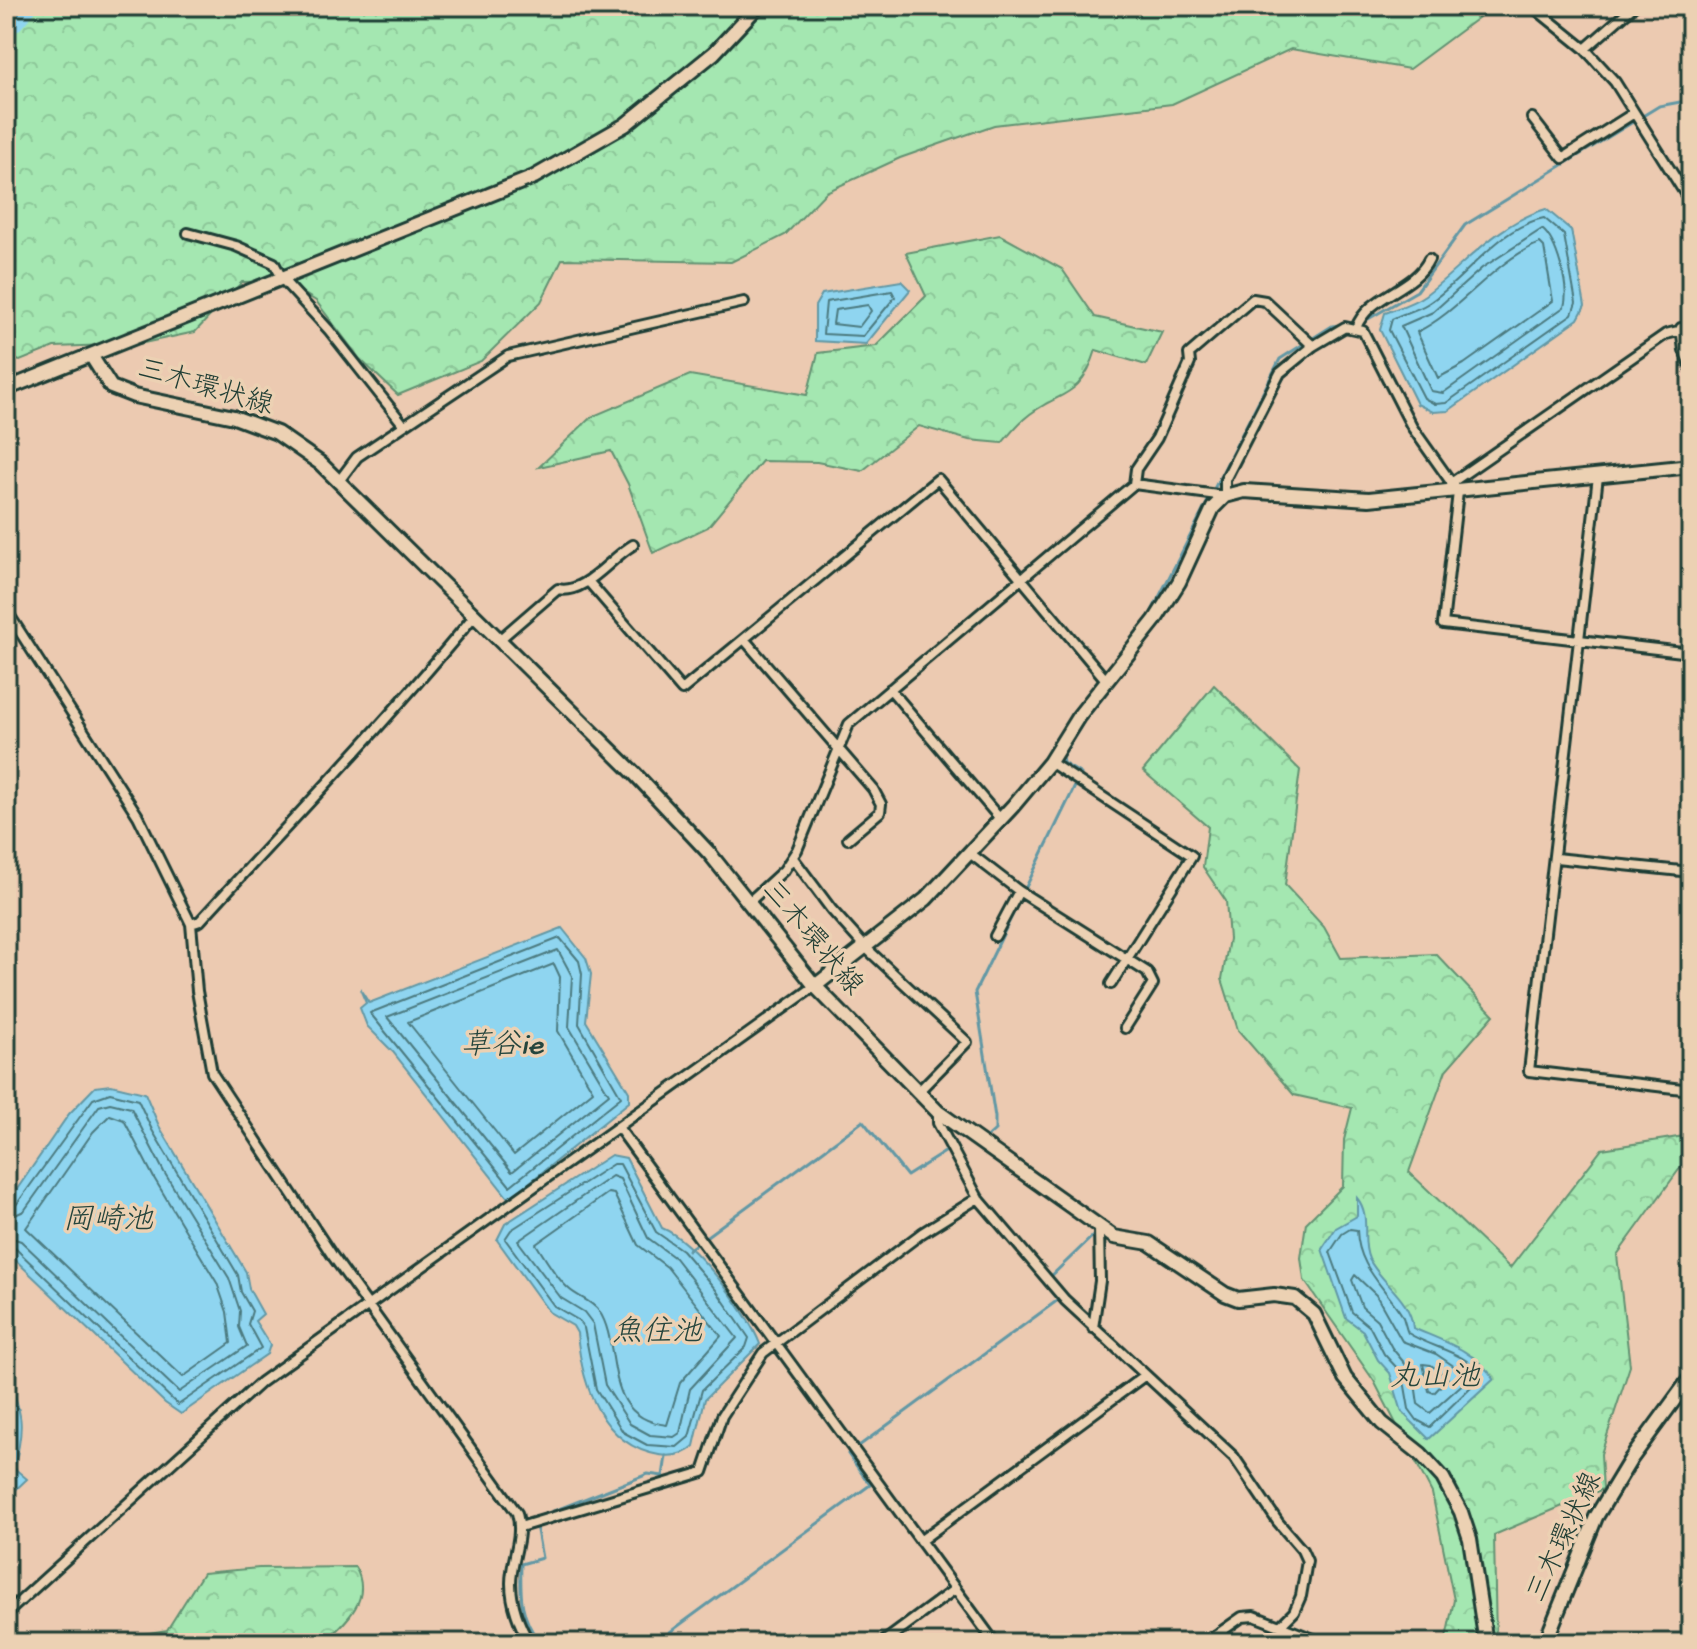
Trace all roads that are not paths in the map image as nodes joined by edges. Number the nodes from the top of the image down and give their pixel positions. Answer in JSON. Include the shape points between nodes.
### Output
{"nodes":[{"id":1,"x":758,"y":6,"type":"edge"},
{"id":2,"x":1532,"y":6,"type":"edge"},
{"id":3,"x":1634,"y":6,"type":"edge"},
{"id":4,"x":1585,"y":49,"type":"junction"},
{"id":5,"x":1634,"y":113,"type":"junction"},
{"id":6,"x":1532,"y":118,"type":"dead end"},
{"id":7,"x":1691,"y":203,"type":"edge"},
{"id":8,"x":188,"y":233,"type":"dead end"},
{"id":9,"x":1429,"y":259,"type":"dead end"},
{"id":10,"x":283,"y":280,"type":"junction"},
{"id":11,"x":744,"y":302,"type":"dead end"},
{"id":12,"x":1356,"y":328,"type":"junction"},
{"id":13,"x":1686,"y":328,"type":"edge"},
{"id":14,"x":1313,"y":346,"type":"junction"},
{"id":15,"x":92,"y":357,"type":"junction"},
{"id":16,"x":1691,"y":368,"type":"edge"},
{"id":17,"x":7,"y":387,"type":"edge"},
{"id":18,"x":403,"y":424,"type":"junction"},
{"id":19,"x":1691,"y":466,"type":"edge"},
{"id":20,"x":1598,"y":476,"type":"junction"},
{"id":21,"x":339,"y":481,"type":"junction"},
{"id":22,"x":1134,"y":484,"type":"junction"},
{"id":23,"x":1454,"y":487,"type":"junction"},
{"id":24,"x":1225,"y":496,"type":"junction"},
{"id":25,"x":633,"y":545,"type":"dead end"},
{"id":26,"x":1022,"y":578,"type":"junction"},
{"id":27,"x":588,"y":581,"type":"junction"},
{"id":28,"x":6,"y":610,"type":"edge"},
{"id":29,"x":474,"y":616,"type":"junction"},
{"id":30,"x":744,"y":639,"type":"junction"},
{"id":31,"x":499,"y":640,"type":"junction"},
{"id":32,"x":1580,"y":640,"type":"junction"},
{"id":33,"x":1691,"y":653,"type":"edge"},
{"id":34,"x":1106,"y":680,"type":"junction"},
{"id":35,"x":890,"y":689,"type":"junction"},
{"id":36,"x":838,"y":751,"type":"junction"},
{"id":37,"x":1050,"y":762,"type":"junction"},
{"id":38,"x":1001,"y":820,"type":"junction"},
{"id":39,"x":848,"y":839,"type":"dead end"},
{"id":40,"x":971,"y":854,"type":"junction"},
{"id":41,"x":793,"y":858,"type":"junction"},
{"id":42,"x":1556,"y":858,"type":"junction"},
{"id":43,"x":1691,"y":872,"type":"edge"},
{"id":44,"x":1019,"y":891,"type":"junction"},
{"id":45,"x":749,"y":902,"type":"junction"},
{"id":46,"x":191,"y":924,"type":"junction"},
{"id":47,"x":995,"y":936,"type":"dead end"},
{"id":48,"x":865,"y":947,"type":"junction"},
{"id":49,"x":1127,"y":959,"type":"junction"},
{"id":50,"x":1111,"y":984,"type":"dead end"},
{"id":51,"x":815,"y":986,"type":"junction"},
{"id":52,"x":1125,"y":1028,"type":"dead end"},
{"id":53,"x":1691,"y":1090,"type":"edge"},
{"id":54,"x":919,"y":1091,"type":"junction"},
{"id":55,"x":938,"y":1112,"type":"junction"},
{"id":56,"x":618,"y":1127,"type":"junction"},
{"id":57,"x":978,"y":1198,"type":"junction"},
{"id":58,"x":1099,"y":1228,"type":"junction"},
{"id":59,"x":371,"y":1305,"type":"junction"},
{"id":60,"x":1093,"y":1328,"type":"junction"},
{"id":61,"x":773,"y":1344,"type":"junction"},
{"id":62,"x":1144,"y":1376,"type":"junction"},
{"id":63,"x":1691,"y":1377,"type":"edge"},
{"id":64,"x":520,"y":1527,"type":"junction"},
{"id":65,"x":920,"y":1541,"type":"junction"},
{"id":66,"x":955,"y":1589,"type":"junction"},
{"id":67,"x":6,"y":1614,"type":"edge"},
{"id":68,"x":1280,"y":1626,"type":"junction"},
{"id":69,"x":528,"y":1643,"type":"edge"},
{"id":70,"x":882,"y":1643,"type":"edge"},
{"id":71,"x":995,"y":1643,"type":"edge"},
{"id":72,"x":1205,"y":1643,"type":"edge"},
{"id":73,"x":1324,"y":1643,"type":"edge"},
{"id":74,"x":1486,"y":1643,"type":"edge"},
{"id":75,"x":1545,"y":1643,"type":"edge"}],
"edges":[{"from":1,"to":10,"type":"main road","via":[[714,53],[625,125],[534,177]]},
{"from":2,"to":4,"type":"street"},
{"from":3,"to":4,"type":"street"},
{"from":4,"to":5,"type":"street"},
{"from":5,"to":6,"type":"street","via":[[1563,158]]},
{"from":5,"to":7,"type":"street"},
{"from":8,"to":10,"type":"street","via":[[274,263]]},
{"from":9,"to":12,"type":"street","via":[[1423,272],[1362,313]]},
{"from":10,"to":15,"type":"main road"},
{"from":10,"to":18,"type":"street"},
{"from":11,"to":18,"type":"street","via":[[508,356]]},
{"from":12,"to":14,"type":"street","via":[[1345,327]]},
{"from":12,"to":23,"type":"street","via":[[1363,331],[1412,427]]},
{"from":13,"to":16,"type":"street","via":[[1684,350]]},
{"from":13,"to":23,"type":"street","via":[[1666,334]]},
{"from":14,"to":22,"type":"street","via":[[1265,301],[1253,299],[1189,354],[1190,363],[1157,438],[1136,469]]},
{"from":14,"to":24,"type":"street","via":[[1280,373],[1225,480]]},
{"from":15,"to":17,"type":"main road"},
{"from":15,"to":21,"type":"main road","name":"三木環状線","via":[[111,387],[277,433]]},
{"from":18,"to":21,"type":"street","via":[[357,457]]},
{"from":19,"to":20,"type":"main road"},
{"from":20,"to":23,"type":"main road"},
{"from":20,"to":32,"type":"street"},
{"from":21,"to":29,"type":"main road","name":"三木環状線"},
{"from":22,"to":24,"type":"street"},
{"from":22,"to":26,"type":"street"},
{"from":23,"to":24,"type":"main road","via":[[1369,499],[1244,491]]},
{"from":23,"to":32,"type":"street","via":[[1443,624]]},
{"from":24,"to":34,"type":"main road","via":[[1213,508],[1155,620]]},
{"from":25,"to":27,"type":"street"},
{"from":26,"to":30,"type":"street","via":[[938,479]]},
{"from":26,"to":34,"type":"street"},
{"from":26,"to":35,"type":"street"},
{"from":27,"to":30,"type":"street","via":[[682,690]]},
{"from":27,"to":31,"type":"street","via":[[558,589]]},
{"from":28,"to":46,"type":"street","via":[[138,816]]},
{"from":29,"to":31,"type":"main road","name":"三木環状線"},
{"from":29,"to":46,"type":"street","via":[[329,783],[200,921]]},
{"from":30,"to":36,"type":"street"},
{"from":31,"to":45,"type":"main road","name":"三木環状線","via":[[635,774]]},
{"from":32,"to":33,"type":"street"},
{"from":32,"to":42,"type":"street"},
{"from":34,"to":37,"type":"main road"},
{"from":35,"to":36,"type":"street","via":[[849,724]]},
{"from":35,"to":38,"type":"street"},
{"from":36,"to":39,"type":"street","via":[[881,804],[880,812]]},
{"from":36,"to":41,"type":"street"},
{"from":37,"to":38,"type":"main road"},
{"from":37,"to":49,"type":"street","via":[[1192,856]]},
{"from":38,"to":40,"type":"main road"},
{"from":40,"to":44,"type":"street"},
{"from":40,"to":48,"type":"main road","via":[[926,899]]},
{"from":41,"to":45,"type":"street"},
{"from":41,"to":48,"type":"street"},
{"from":42,"to":43,"type":"street"},
{"from":42,"to":53,"type":"street","via":[[1529,1071]]},
{"from":44,"to":47,"type":"street"},
{"from":44,"to":49,"type":"street"},
{"from":45,"to":51,"type":"main road","name":"三木環状線"},
{"from":46,"to":59,"type":"street","via":[[212,1073]]},
{"from":48,"to":51,"type":"main road"},
{"from":48,"to":54,"type":"street","via":[[967,1042]]},
{"from":49,"to":50,"type":"street"},
{"from":49,"to":52,"type":"street","via":[[1147,972],[1153,984]]},
{"from":51,"to":54,"type":"main road","name":"三木環状線"},
{"from":51,"to":56,"type":"street"},
{"from":54,"to":55,"type":"main road","name":"三木環状線"},
{"from":55,"to":57,"type":"street","via":[[938,1123]]},
{"from":55,"to":58,"type":"main road","name":"三木環状線"},
{"from":56,"to":59,"type":"street"},
{"from":56,"to":61,"type":"street"},
{"from":57,"to":60,"type":"street"},
{"from":57,"to":61,"type":"street"},
{"from":58,"to":60,"type":"street","via":[[1100,1281]]},
{"from":58,"to":74,"type":"main road","name":"三木環状線","via":[[1114,1237],[1149,1243],[1225,1294],[1238,1299],[1295,1298],[1314,1314],[1345,1378],[1382,1423],[1429,1462],[1455,1500],[1470,1539]]},
{"from":59,"to":64,"type":"street","via":[[493,1476]]},
{"from":59,"to":67,"type":"street","via":[[261,1382]]},
{"from":60,"to":62,"type":"street"},
{"from":61,"to":64,"type":"street","via":[[745,1376],[722,1416],[703,1472]]},
{"from":61,"to":65,"type":"street"},
{"from":62,"to":65,"type":"street"},
{"from":62,"to":68,"type":"street","via":[[1234,1457],[1302,1550],[1307,1561],[1301,1596]]},
{"from":63,"to":75,"type":"main road","name":"三木環状線","via":[[1603,1503]]},
{"from":64,"to":69,"type":"street","via":[[511,1582]]},
{"from":65,"to":66,"type":"street"},
{"from":66,"to":70,"type":"street"},
{"from":66,"to":71,"type":"street"},
{"from":68,"to":72,"type":"street","via":[[1242,1617]]},
{"from":68,"to":73,"type":"street"}]}
